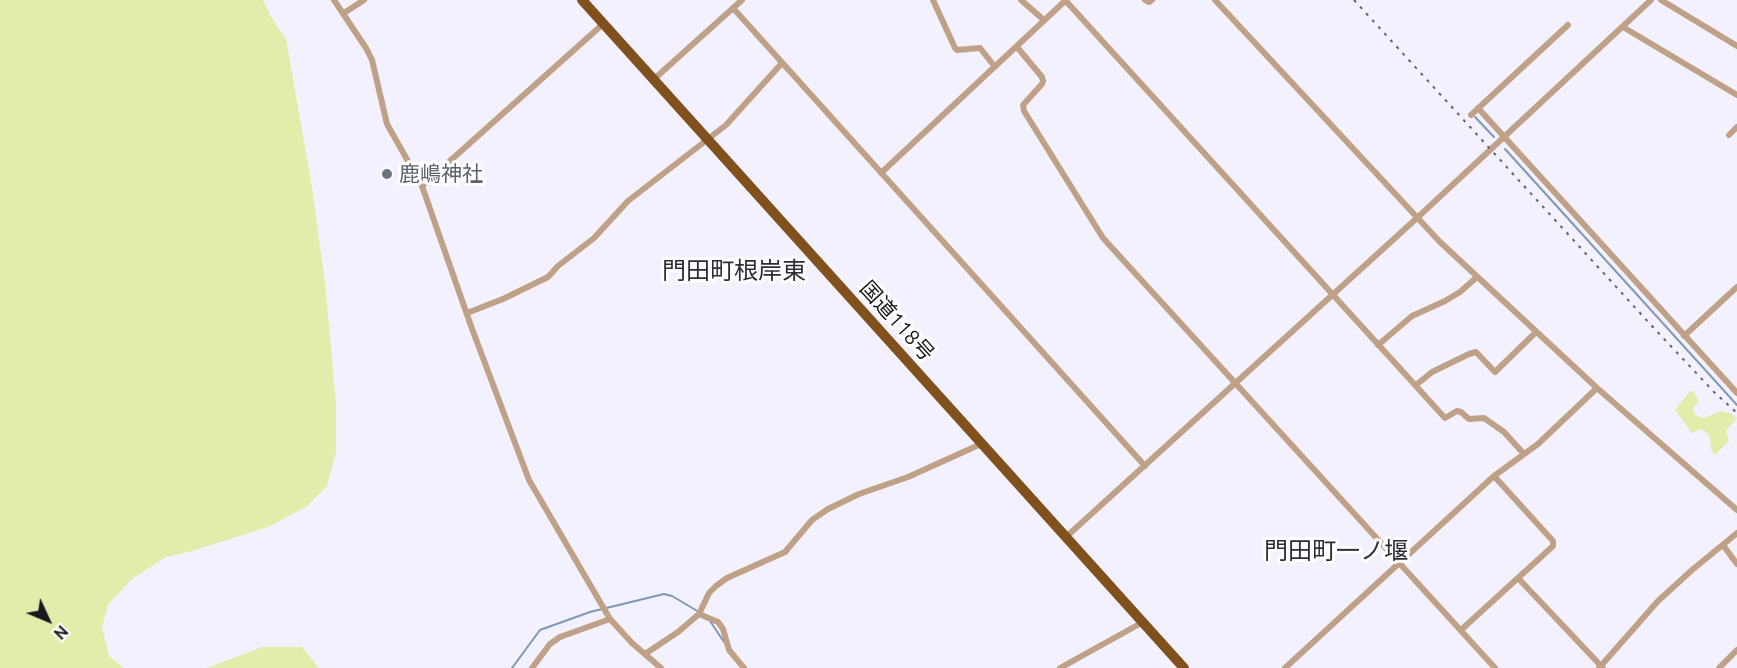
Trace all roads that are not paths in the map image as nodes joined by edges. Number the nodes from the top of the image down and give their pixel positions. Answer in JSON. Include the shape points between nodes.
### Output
{"nodes":[{"id":1,"x":334,"y":0,"type":"edge"},
{"id":2,"x":364,"y":0,"type":"edge"},
{"id":3,"x":582,"y":0,"type":"edge"},
{"id":4,"x":742,"y":0,"type":"edge"},
{"id":5,"x":933,"y":0,"type":"edge"},
{"id":6,"x":1021,"y":0,"type":"edge"},
{"id":7,"x":1065,"y":0,"type":"edge"},
{"id":8,"x":1145,"y":0,"type":"edge"},
{"id":9,"x":1152,"y":0,"type":"edge"},
{"id":10,"x":1215,"y":0,"type":"edge"},
{"id":11,"x":1651,"y":0,"type":"edge"},
{"id":12,"x":1661,"y":0,"type":"edge"},
{"id":13,"x":733,"y":8,"type":"junction"},
{"id":14,"x":344,"y":13,"type":"junction"},
{"id":15,"x":1044,"y":20,"type":"junction"},
{"id":16,"x":603,"y":24,"type":"junction"},
{"id":17,"x":1568,"y":25,"type":"dead end"},
{"id":18,"x":1623,"y":27,"type":"junction"},
{"id":19,"x":1737,"y":46,"type":"edge"},
{"id":20,"x":1017,"y":47,"type":"junction"},
{"id":21,"x":782,"y":63,"type":"junction"},
{"id":22,"x":994,"y":67,"type":"junction"},
{"id":23,"x":653,"y":80,"type":"junction"},
{"id":24,"x":1737,"y":95,"type":"edge"},
{"id":25,"x":1478,"y":108,"type":"junction"},
{"id":26,"x":1471,"y":115,"type":"dead end"},
{"id":27,"x":1737,"y":127,"type":"edge"},
{"id":28,"x":1729,"y":135,"type":"dead end"},
{"id":29,"x":1505,"y":137,"type":"junction"},
{"id":30,"x":708,"y":140,"type":"junction"},
{"id":31,"x":881,"y":172,"type":"junction"},
{"id":32,"x":422,"y":186,"type":"junction"},
{"id":33,"x":1417,"y":218,"type":"junction"},
{"id":34,"x":1477,"y":277,"type":"junction"},
{"id":35,"x":1737,"y":287,"type":"edge"},
{"id":36,"x":1332,"y":296,"type":"junction"},
{"id":37,"x":467,"y":313,"type":"junction"},
{"id":38,"x":1536,"y":332,"type":"junction"},
{"id":39,"x":1684,"y":336,"type":"junction"},
{"id":40,"x":1378,"y":345,"type":"junction"},
{"id":41,"x":1236,"y":383,"type":"junction"},
{"id":42,"x":1416,"y":385,"type":"junction"},
{"id":43,"x":1597,"y":388,"type":"junction"},
{"id":44,"x":1737,"y":393,"type":"edge"},
{"id":45,"x":981,"y":444,"type":"junction"},
{"id":46,"x":1524,"y":454,"type":"junction"},
{"id":47,"x":1145,"y":466,"type":"junction"},
{"id":48,"x":1494,"y":477,"type":"junction"},
{"id":49,"x":1737,"y":510,"type":"edge"},
{"id":50,"x":1737,"y":533,"type":"edge"},
{"id":51,"x":1066,"y":537,"type":"junction"},
{"id":52,"x":1722,"y":545,"type":"junction"},
{"id":53,"x":1400,"y":563,"type":"junction"},
{"id":54,"x":1737,"y":564,"type":"edge"},
{"id":55,"x":1518,"y":578,"type":"junction"},
{"id":56,"x":699,"y":614,"type":"junction"},
{"id":57,"x":610,"y":619,"type":"junction"},
{"id":58,"x":1143,"y":622,"type":"junction"},
{"id":59,"x":1461,"y":630,"type":"junction"},
{"id":60,"x":1737,"y":650,"type":"edge"},
{"id":61,"x":645,"y":654,"type":"junction"},
{"id":62,"x":1601,"y":667,"type":"edge"},
{"id":63,"x":532,"y":668,"type":"edge"},
{"id":64,"x":661,"y":668,"type":"edge"},
{"id":65,"x":744,"y":668,"type":"edge"},
{"id":66,"x":1060,"y":668,"type":"edge"},
{"id":67,"x":1184,"y":668,"type":"edge"},
{"id":68,"x":1285,"y":668,"type":"edge"},
{"id":69,"x":1496,"y":668,"type":"edge"},
{"id":70,"x":1719,"y":668,"type":"edge"}],
"edges":[{"from":1,"to":14,"type":"street"},
{"from":2,"to":14,"type":"street"},
{"from":3,"to":16,"type":"highway","name":"国道118号"},
{"from":4,"to":13,"type":"street"},
{"from":5,"to":22,"type":"street","via":[[955,48],[980,48]]},
{"from":6,"to":15,"type":"street"},
{"from":7,"to":15,"type":"street"},
{"from":7,"to":36,"type":"street"},
{"from":8,"to":9,"type":"street"},
{"from":10,"to":33,"type":"street"},
{"from":11,"to":18,"type":"street"},
{"from":12,"to":19,"type":"street"},
{"from":13,"to":21,"type":"street"},
{"from":13,"to":23,"type":"street"},
{"from":14,"to":32,"type":"street","via":[[372,60],[387,124]]},
{"from":15,"to":20,"type":"street"},
{"from":16,"to":23,"type":"highway","name":"国道118号"},
{"from":16,"to":32,"type":"street"},
{"from":17,"to":25,"type":"street"},
{"from":18,"to":24,"type":"street"},
{"from":18,"to":29,"type":"street"},
{"from":20,"to":22,"type":"street"},
{"from":20,"to":41,"type":"street","via":[[1043,81],[1023,105],[1023,111],[1078,200],[1103,238]]},
{"from":21,"to":30,"type":"street"},
{"from":21,"to":31,"type":"street"},
{"from":22,"to":31,"type":"street"},
{"from":23,"to":30,"type":"highway","name":"国道118号"},
{"from":25,"to":26,"type":"street"},
{"from":25,"to":29,"type":"street"},
{"from":27,"to":28,"type":"street"},
{"from":29,"to":33,"type":"street"},
{"from":29,"to":39,"type":"street"},
{"from":30,"to":37,"type":"street","via":[[628,201],[594,238],[548,277]]},
{"from":30,"to":45,"type":"highway","name":"国道118号"},
{"from":31,"to":47,"type":"street"},
{"from":32,"to":37,"type":"street"},
{"from":33,"to":34,"type":"street"},
{"from":33,"to":36,"type":"street"},
{"from":34,"to":38,"type":"street"},
{"from":34,"to":40,"type":"street","via":[[1445,301],[1412,316]]},
{"from":35,"to":39,"type":"street"},
{"from":36,"to":40,"type":"street"},
{"from":36,"to":41,"type":"street"},
{"from":37,"to":57,"type":"street","via":[[529,480]]},
{"from":38,"to":42,"type":"street","via":[[1495,372],[1476,352],[1432,372]]},
{"from":38,"to":43,"type":"street"},
{"from":39,"to":44,"type":"street"},
{"from":40,"to":42,"type":"street"},
{"from":41,"to":47,"type":"street"},
{"from":41,"to":53,"type":"street"},
{"from":42,"to":46,"type":"street","via":[[1445,418],[1457,411],[1470,419],[1484,418]]},
{"from":43,"to":46,"type":"street"},
{"from":43,"to":49,"type":"street"},
{"from":45,"to":51,"type":"highway","name":"国道118号"},
{"from":45,"to":56,"type":"street","via":[[828,509],[812,520],[785,552],[716,586]]},
{"from":46,"to":48,"type":"street"},
{"from":47,"to":51,"type":"street"},
{"from":48,"to":53,"type":"street"},
{"from":48,"to":55,"type":"street","via":[[1553,541],[1553,546]]},
{"from":50,"to":52,"type":"street"},
{"from":51,"to":58,"type":"highway","name":"国道118号"},
{"from":52,"to":54,"type":"street"},
{"from":52,"to":62,"type":"street","via":[[1658,602]]},
{"from":53,"to":59,"type":"street"},
{"from":53,"to":68,"type":"street"},
{"from":55,"to":59,"type":"street"},
{"from":55,"to":62,"type":"street"},
{"from":56,"to":61,"type":"street"},
{"from":56,"to":65,"type":"street","via":[[723,628],[729,650]]},
{"from":57,"to":61,"type":"street"},
{"from":57,"to":63,"type":"street","via":[[560,637]]},
{"from":58,"to":66,"type":"street"},
{"from":58,"to":67,"type":"highway","name":"国道118号"},
{"from":59,"to":69,"type":"street"},
{"from":60,"to":70,"type":"street"},
{"from":61,"to":64,"type":"street"}]}
